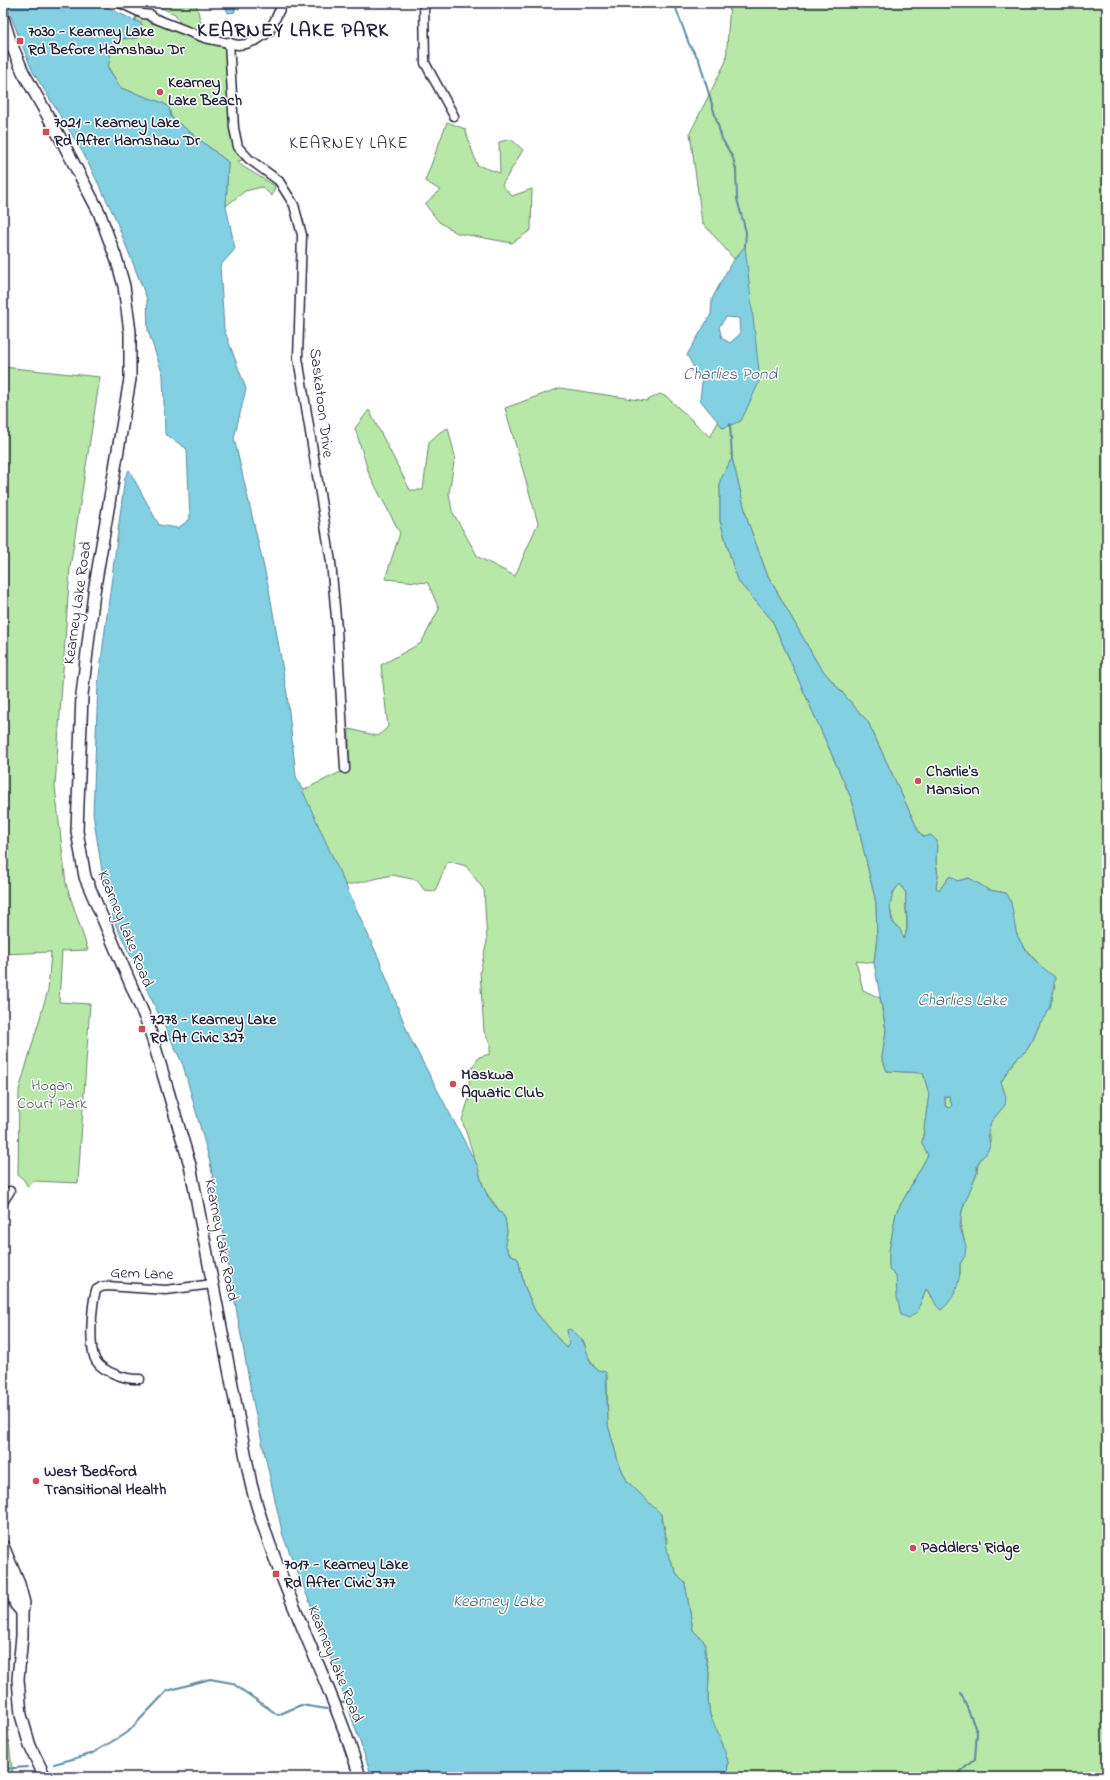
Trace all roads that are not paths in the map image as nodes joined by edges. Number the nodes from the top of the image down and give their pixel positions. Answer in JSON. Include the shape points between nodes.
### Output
{"nodes":[{"id":1,"x":120,"y":3,"type":"edge"},
{"id":2,"x":283,"y":3,"type":"edge"},
{"id":3,"x":424,"y":3,"type":"edge"},
{"id":4,"x":3,"y":18,"type":"edge"},
{"id":5,"x":229,"y":42,"type":"junction"},
{"id":6,"x":454,"y":116,"type":"dead end"},
{"id":7,"x":345,"y":769,"type":"dead end"},
{"id":8,"x":10,"y":1190,"type":"dead end"},
{"id":9,"x":3,"y":1202,"type":"edge"},
{"id":10,"x":213,"y":1284,"type":"junction"},
{"id":11,"x":140,"y":1380,"type":"dead end"},
{"id":12,"x":3,"y":1546,"type":"edge"},
{"id":13,"x":3,"y":1565,"type":"edge"},
{"id":14,"x":22,"y":1612,"type":"junction"},
{"id":15,"x":45,"y":1777,"type":"edge"},
{"id":16,"x":360,"y":1777,"type":"edge"}],
"edges":[{"from":1,"to":5,"type":"street","via":[[194,35]]},
{"from":2,"to":5,"type":"street","via":[[274,25],[264,36],[246,44]]},
{"from":3,"to":6,"type":"street","via":[[425,63]]},
{"from":4,"to":10,"type":"main road","name":"Kearney Lake Road","via":[[23,72],[99,212],[118,261],[124,286],[130,332],[130,379],[90,624],[82,695],[77,832],[90,892],[149,1027],[163,1071],[190,1166]]},
{"from":5,"to":7,"type":"street","name":"Saskatoon Drive","via":[[234,128],[238,147],[279,182],[294,205],[302,235],[298,358],[331,562]]},
{"from":8,"to":9,"type":"street"},
{"from":10,"to":11,"type":"street","name":"Gem Lane","via":[[166,1290],[107,1286],[96,1290],[92,1330],[94,1357],[100,1365],[122,1377]]},
{"from":10,"to":16,"type":"main road","name":"Kearney Lake Road","via":[[251,1484],[264,1533],[342,1722]]},
{"from":12,"to":14,"type":"main road","via":[[19,1584],[24,1603]]},
{"from":13,"to":14,"type":"main road","via":[[16,1605]]},
{"from":14,"to":15,"type":"main road","via":[[18,1679],[21,1714],[30,1746]]}]}
